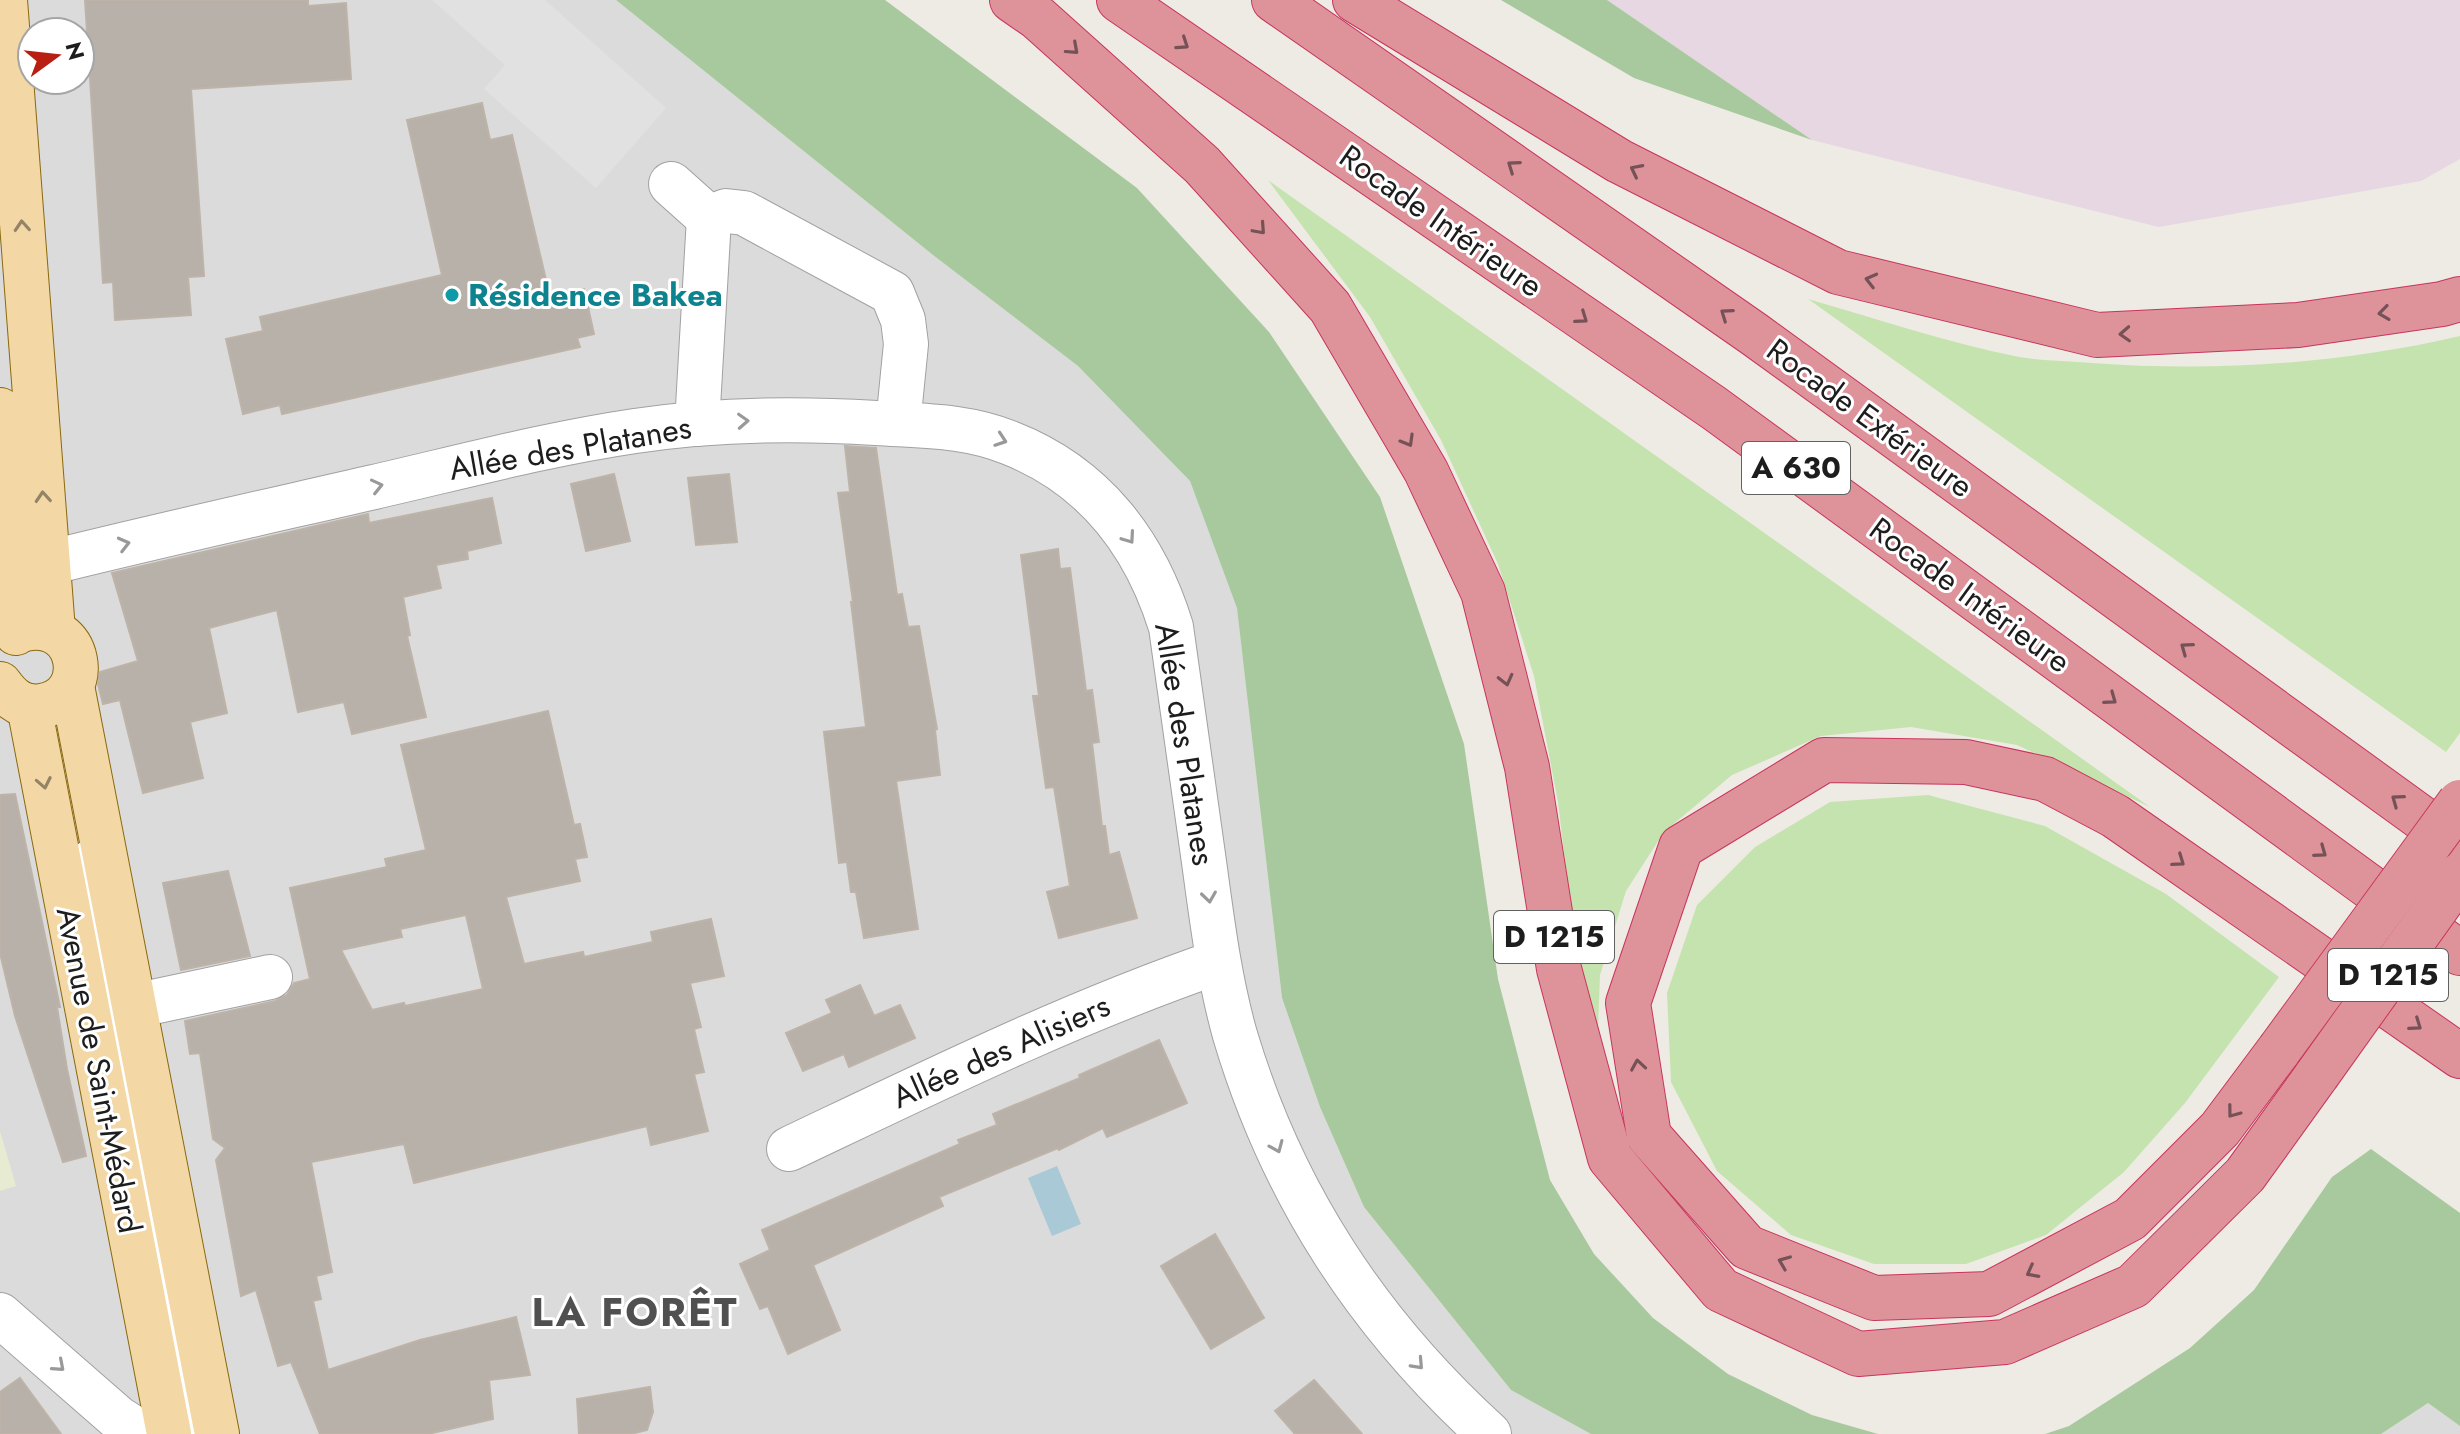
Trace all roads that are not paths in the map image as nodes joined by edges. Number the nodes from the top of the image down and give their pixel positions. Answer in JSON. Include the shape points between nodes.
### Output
{"nodes":[{"id":1,"x":5,"y":0,"type":"edge"},
{"id":2,"x":1012,"y":0,"type":"edge"},
{"id":3,"x":1119,"y":0,"type":"edge"},
{"id":4,"x":1274,"y":0,"type":"edge"},
{"id":5,"x":1355,"y":0,"type":"edge"},
{"id":6,"x":9,"y":156,"type":"edge"},
{"id":7,"x":671,"y":184,"type":"dead end"},
{"id":8,"x":709,"y":218,"type":"junction"},
{"id":9,"x":2460,"y":299,"type":"edge"},
{"id":10,"x":0,"y":410,"type":"edge"},
{"id":11,"x":697,"y":424,"type":"junction"},
{"id":12,"x":898,"y":424,"type":"junction"},
{"id":13,"x":48,"y":563,"type":"junction"},
{"id":14,"x":23,"y":638,"type":"edge"},
{"id":15,"x":72,"y":686,"type":"junction"},
{"id":16,"x":14,"y":695,"type":"edge"},
{"id":17,"x":87,"y":767,"type":"junction"},
{"id":18,"x":2460,"y":802,"type":"edge"},
{"id":19,"x":2460,"y":846,"type":"edge"},
{"id":20,"x":2460,"y":875,"type":"edge"},
{"id":21,"x":2460,"y":953,"type":"edge"},
{"id":22,"x":1218,"y":962,"type":"junction"},
{"id":23,"x":270,"y":977,"type":"dead end"},
{"id":24,"x":134,"y":1006,"type":"junction"},
{"id":25,"x":2460,"y":1056,"type":"edge"},
{"id":26,"x":789,"y":1149,"type":"dead end"},
{"id":27,"x":0,"y":1315,"type":"edge"},
{"id":28,"x":143,"y":1434,"type":"edge"},
{"id":29,"x":169,"y":1434,"type":"edge"},
{"id":30,"x":194,"y":1434,"type":"edge"},
{"id":31,"x":217,"y":1434,"type":"edge"},
{"id":32,"x":1489,"y":1434,"type":"edge"}],
"edges":[{"from":1,"to":6,"type":"main road"},
{"from":2,"to":20,"type":"highway","number":"D 1215","one_way":true,"bridge":true,"via":[[1202,165],[1330,307],[1426,471],[1483,592],[1527,767],[1559,969],[1610,1158],[1721,1290],[1858,1354],[2005,1342],[2133,1286],[2245,1175]]},
{"from":3,"to":21,"type":"highway","name":"Rocade Intérieure","number":"A 630","one_way":true,"via":[[1714,408]]},
{"from":19,"to":4,"type":"highway","name":"Rocade Extérieure","number":"A 630","one_way":true,"via":[[1754,334]]},
{"from":9,"to":5,"type":"highway","one_way":true,"via":[[2298,325],[2097,335],[1838,272],[1619,161]]},
{"from":13,"to":6,"type":"main road","one_way":true},
{"from":7,"to":8,"type":"street"},
{"from":8,"to":11,"type":"street"},
{"from":8,"to":12,"type":"street","via":[[726,211],[744,213],[892,293],[906,344]]},
{"from":10,"to":14,"type":"main road"},
{"from":11,"to":12,"type":"street","name":"Allée des Platanes","one_way":true},
{"from":13,"to":11,"type":"street","name":"Allée des Platanes","one_way":true,"via":[[576,441]]},
{"from":12,"to":22,"type":"street","name":"Allée des Platanes","one_way":true,"via":[[974,431],[1045,460],[1103,505],[1145,562],[1171,627]]},
{"from":13,"to":14,"type":"main road"},
{"from":14,"to":15,"type":"main road","name":"Avenue de Saint-Médard","via":[[64,638],[76,660]]},
{"from":15,"to":16,"type":"main road","via":[[50,705]]},
{"from":15,"to":17,"type":"main road","name":"Avenue de Saint-Médard"},
{"from":16,"to":29,"type":"main road","name":"Avenue de Saint-Médard","one_way":true},
{"from":17,"to":24,"type":"main road","name":"Avenue de Saint-Médard"},
{"from":17,"to":30,"type":"street","name":"Avenue de Saint-Médard","via":[[96,938]]},
{"from":18,"to":25,"type":"highway","one_way":true,"bridge":true,"via":[[2279,1050],[2220,1129],[2130,1219],[1989,1294],[1874,1298],[1747,1247],[1649,1136],[1628,1003],[1681,847],[1824,760],[1966,762],[2045,779],[2115,816]]},
{"from":22,"to":26,"type":"street","name":"Allée des Alisiers","via":[[987,1055]]},
{"from":22,"to":32,"type":"street","name":"Allée des Platanes","one_way":true,"via":[[1258,1103],[1321,1235],[1401,1347]]},
{"from":23,"to":24,"type":"street"},
{"from":24,"to":31,"type":"main road","name":"Avenue de Saint-Médard"},
{"from":27,"to":28,"type":"street","one_way":true}]}
